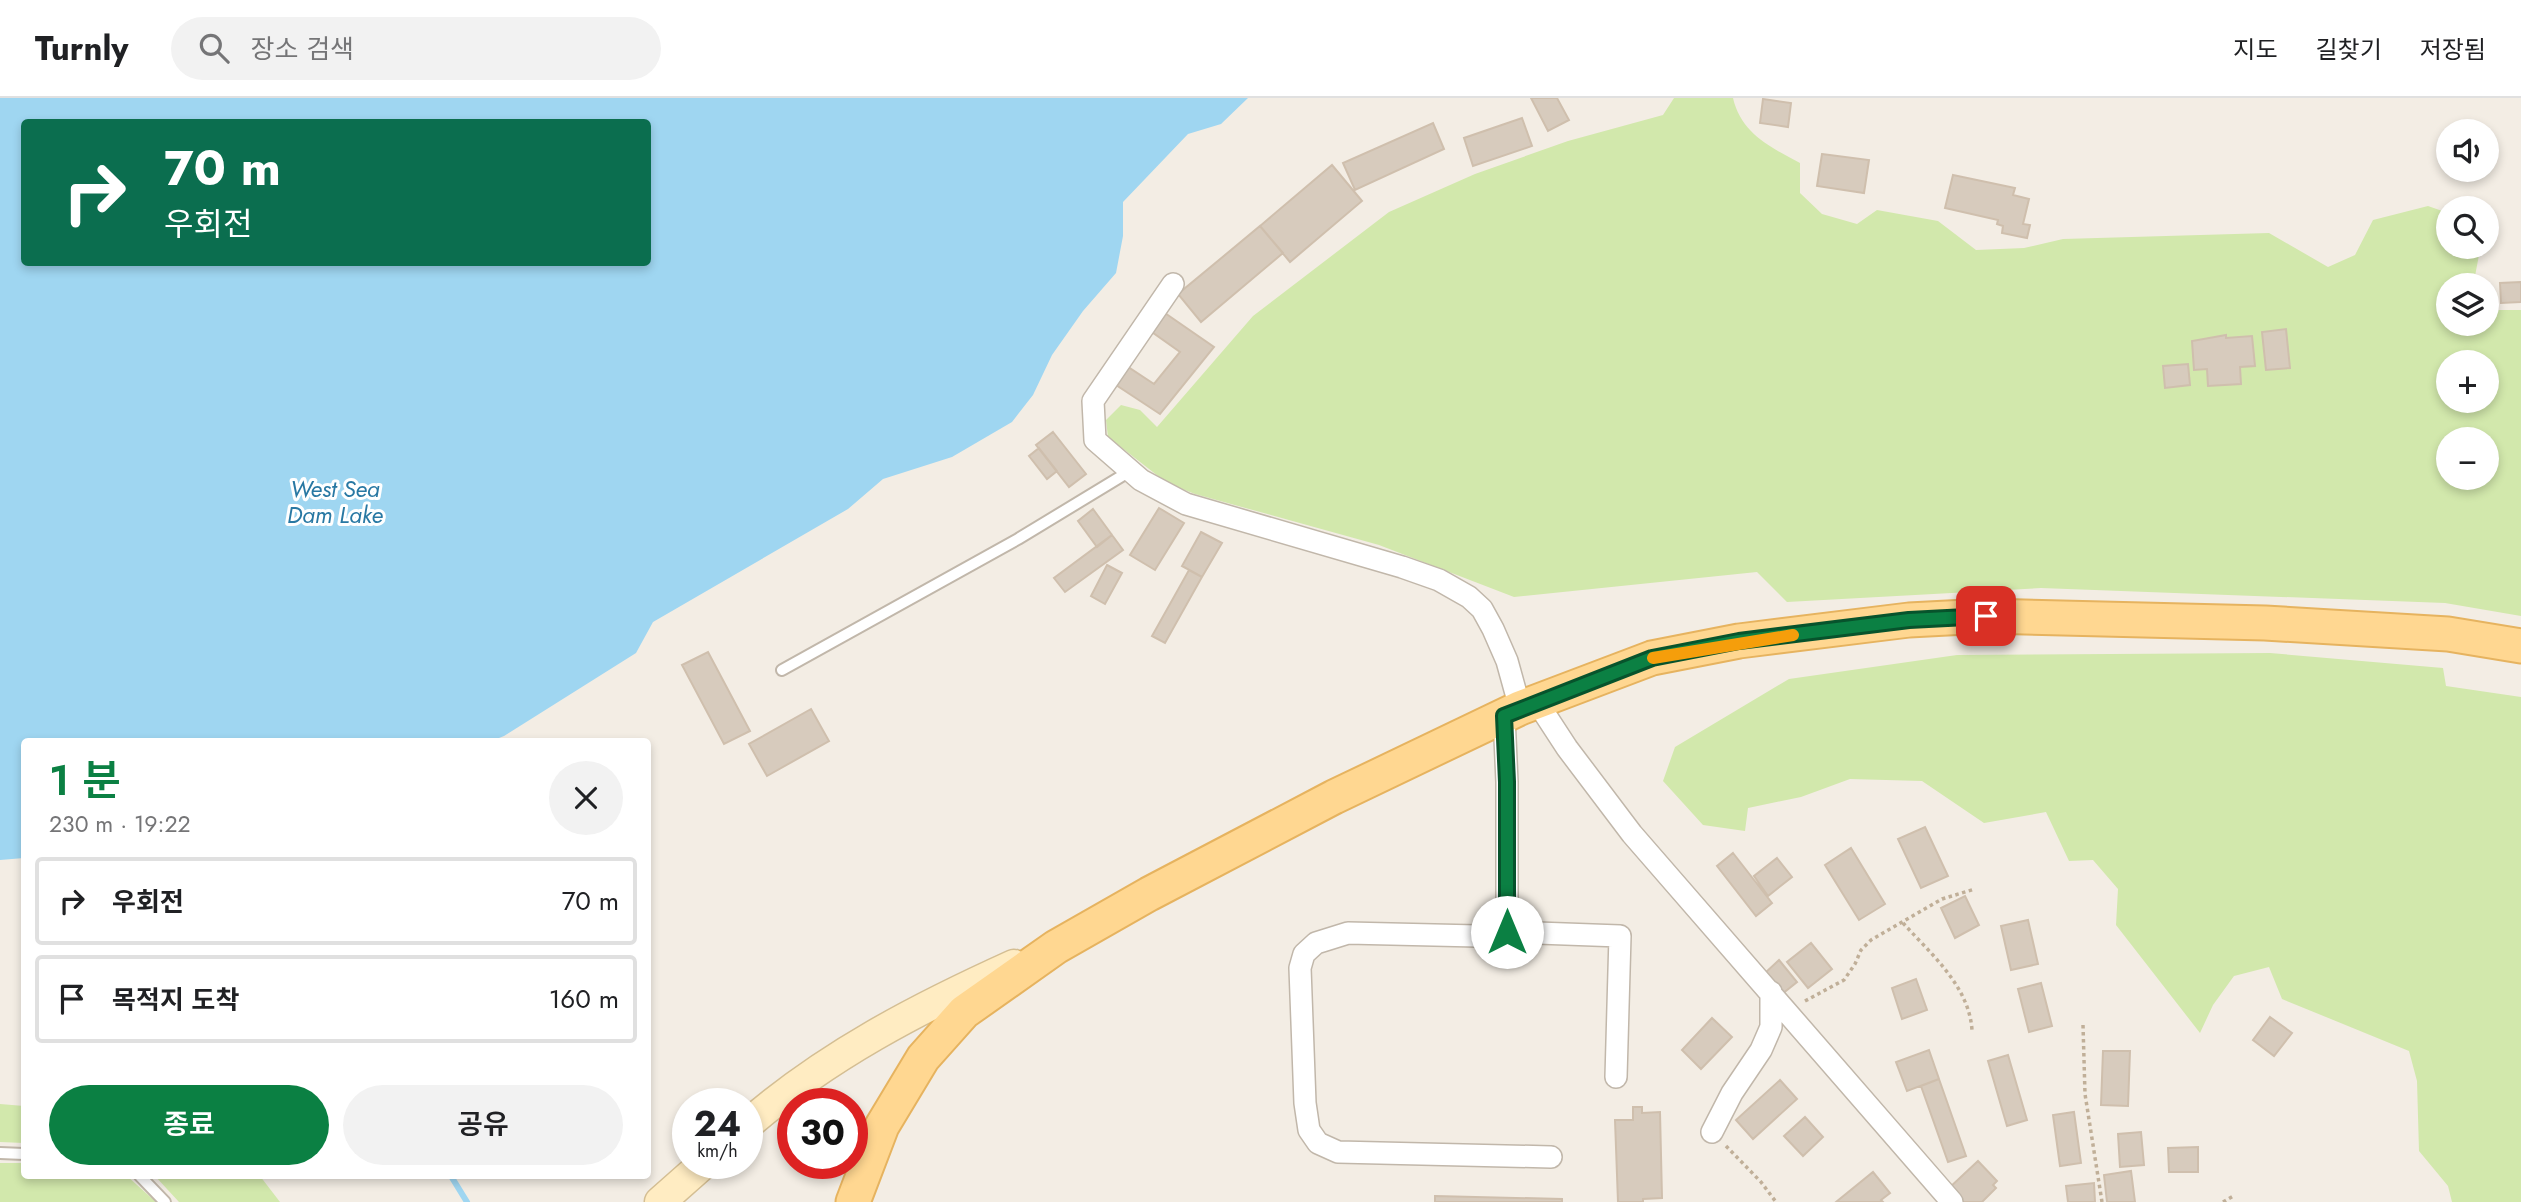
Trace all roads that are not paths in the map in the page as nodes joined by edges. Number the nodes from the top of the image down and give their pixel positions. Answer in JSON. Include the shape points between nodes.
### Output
{"nodes":[{"id":1,"x":1174,"y":284,"type":"dead end"},
{"id":2,"x":1130,"y":471,"type":"junction"},
{"id":3,"x":2521,"y":646,"type":"edge"},
{"id":4,"x":782,"y":670,"type":"dead end"},
{"id":5,"x":1520,"y":709,"type":"junction"},
{"id":6,"x":1507,"y":932,"type":"junction"},
{"id":7,"x":1056,"y":947,"type":"junction"},
{"id":8,"x":1771,"y":992,"type":"junction"},
{"id":9,"x":1616,"y":1077,"type":"dead end"},
{"id":10,"x":763,"y":1111,"type":"edge"},
{"id":11,"x":1712,"y":1132,"type":"road end"},
{"id":12,"x":0,"y":1153,"type":"edge"},
{"id":13,"x":21,"y":1154,"type":"edge"},
{"id":14,"x":1551,"y":1157,"type":"dead end"},
{"id":15,"x":143,"y":1179,"type":"edge"},
{"id":16,"x":686,"y":1179,"type":"edge"},
{"id":17,"x":165,"y":1202,"type":"edge"},
{"id":18,"x":660,"y":1202,"type":"edge"},
{"id":19,"x":853,"y":1202,"type":"edge"},
{"id":20,"x":1952,"y":1202,"type":"edge"}],
"edges":[{"from":1,"to":2,"type":"street","via":[[1093,401],[1095,440]]},
{"from":2,"to":4,"type":"lane"},
{"from":2,"to":5,"type":"street","via":[[1186,504],[1439,580],[1469,597],[1493,629]]},
{"from":3,"to":5,"type":"main road","via":[[2448,634],[2264,622],[1986,616],[1909,620],[1739,641],[1652,658]]},
{"from":5,"to":6,"type":"street","via":[[1507,782]]},
{"from":5,"to":7,"type":"main road","via":[[1334,797]]},
{"from":5,"to":8,"type":"street","via":[[1567,748],[1632,834]]},
{"from":6,"to":9,"type":"street","via":[[1620,936]]},
{"from":6,"to":14,"type":"street","via":[[1477,936],[1348,933],[1316,943],[1304,954],[1300,968],[1309,1130],[1318,1143],[1338,1152]]},
{"from":7,"to":10,"type":"main road","via":[[945,996],[861,1042]]},
{"from":7,"to":19,"type":"main road","via":[[964,1012],[923,1058],[882,1126]]},
{"from":8,"to":11,"type":"street","via":[[1771,1027]]},
{"from":8,"to":20,"type":"street"},
{"from":12,"to":13,"type":"lane"},
{"from":15,"to":17,"type":"lane"},
{"from":16,"to":18,"type":"main road"}]}
